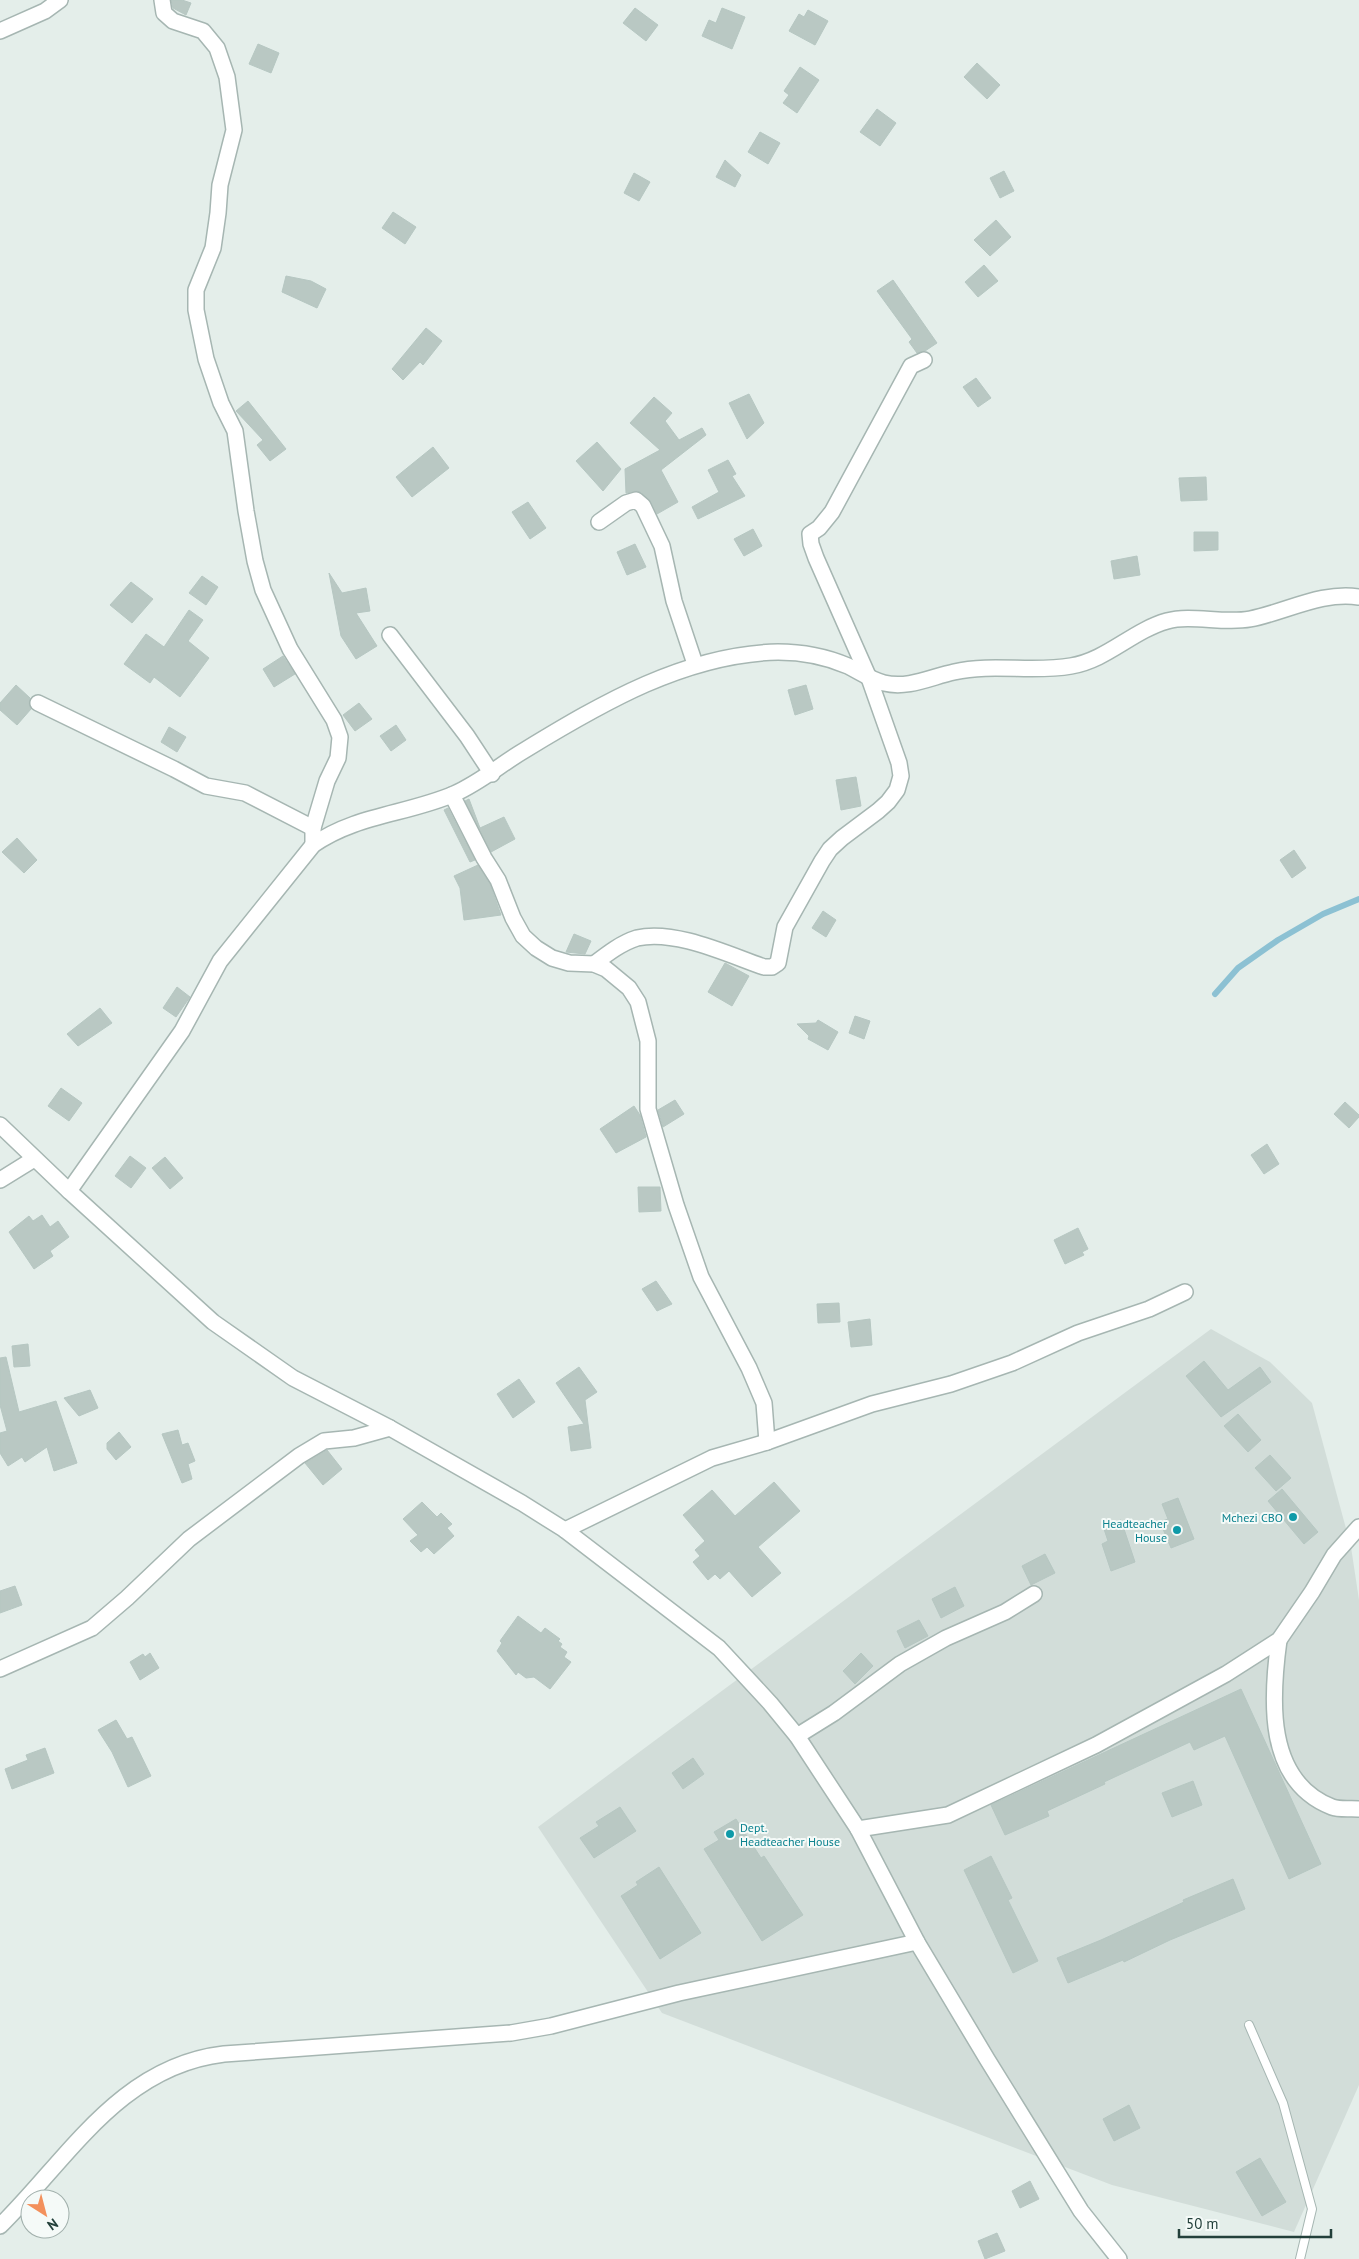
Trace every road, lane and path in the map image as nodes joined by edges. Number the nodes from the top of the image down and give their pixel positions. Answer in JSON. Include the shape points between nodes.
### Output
{"nodes":[{"id":1,"x":60,"y":0,"type":"edge"},
{"id":2,"x":162,"y":0,"type":"edge"},
{"id":3,"x":0,"y":31,"type":"edge"},
{"id":4,"x":924,"y":360,"type":"dead end"},
{"id":5,"x":599,"y":522,"type":"dead end"},
{"id":6,"x":1359,"y":597,"type":"edge"},
{"id":7,"x":390,"y":636,"type":"dead end"},
{"id":8,"x":695,"y":664,"type":"junction"},
{"id":9,"x":868,"y":678,"type":"junction"},
{"id":10,"x":38,"y":703,"type":"dead end"},
{"id":11,"x":492,"y":774,"type":"junction"},
{"id":12,"x":452,"y":795,"type":"junction"},
{"id":13,"x":313,"y":828,"type":"junction"},
{"id":14,"x":314,"y":845,"type":"junction"},
{"id":15,"x":594,"y":964,"type":"junction"},
{"id":16,"x":0,"y":1125,"type":"edge"},
{"id":17,"x":34,"y":1158,"type":"junction"},
{"id":18,"x":0,"y":1180,"type":"edge"},
{"id":19,"x":69,"y":1191,"type":"junction"},
{"id":20,"x":1184,"y":1292,"type":"dead end"},
{"id":21,"x":390,"y":1428,"type":"junction"},
{"id":22,"x":767,"y":1442,"type":"junction"},
{"id":23,"x":1359,"y":1527,"type":"edge"},
{"id":24,"x":565,"y":1530,"type":"junction"},
{"id":25,"x":1034,"y":1594,"type":"dead end"},
{"id":26,"x":1279,"y":1640,"type":"junction"},
{"id":27,"x":0,"y":1669,"type":"edge"},
{"id":28,"x":797,"y":1736,"type":"junction"},
{"id":29,"x":1359,"y":1808,"type":"edge"},
{"id":30,"x":858,"y":1829,"type":"junction"},
{"id":31,"x":917,"y":1942,"type":"junction"},
{"id":32,"x":1249,"y":2025,"type":"dead end"},
{"id":33,"x":0,"y":2226,"type":"edge"},
{"id":34,"x":1119,"y":2259,"type":"edge"},
{"id":35,"x":1300,"y":2259,"type":"edge"}],
"edges":[{"from":1,"to":3,"type":"street","via":[[45,11]]},
{"from":2,"to":13,"type":"street","via":[[164,13],[173,21],[203,31],[218,48],[227,77],[234,130],[220,185],[213,248],[196,290],[196,310],[206,359],[235,431],[246,511],[263,590],[290,649],[334,720],[340,737],[338,758],[327,781]]},
{"from":4,"to":9,"type":"street","via":[[911,366],[832,512],[810,534],[810,544]]},
{"from":5,"to":8,"type":"street","via":[[626,503],[636,500],[643,506],[662,546],[674,601]]},
{"from":6,"to":9,"type":"street","via":[[1336,596],[1224,622],[1169,620],[1093,660],[1074,666],[968,670],[900,685]]},
{"from":7,"to":11,"type":"street"},
{"from":8,"to":9,"type":"street","via":[[723,657],[803,653],[840,663]]},
{"from":8,"to":11,"type":"street","via":[[617,698],[525,750]]},
{"from":9,"to":15,"type":"street","via":[[900,763],[897,790],[878,811],[842,838],[826,855],[785,927],[778,963],[764,967],[695,943],[660,936],[637,938],[617,947]]},
{"from":10,"to":13,"type":"street","via":[[206,786],[245,793]]},
{"from":11,"to":12,"type":"street"},
{"from":12,"to":14,"type":"street","via":[[424,806],[368,819],[324,837]]},
{"from":12,"to":15,"type":"street","via":[[498,880],[523,936],[552,958],[569,963]]},
{"from":13,"to":14,"type":"street"},
{"from":14,"to":19,"type":"street","via":[[220,961],[182,1031]]},
{"from":15,"to":22,"type":"street","via":[[620,979],[638,1002],[648,1041],[648,1108],[676,1205],[702,1277],[764,1404]]},
{"from":16,"to":17,"type":"street"},
{"from":17,"to":18,"type":"street"},
{"from":17,"to":19,"type":"street"},
{"from":19,"to":21,"type":"street","via":[[213,1322],[293,1378]]},
{"from":20,"to":22,"type":"street","via":[[1149,1309],[1078,1333],[1012,1363],[951,1384],[872,1404]]},
{"from":21,"to":24,"type":"street"},
{"from":21,"to":27,"type":"street","via":[[354,1438],[324,1440],[189,1539],[92,1628]]},
{"from":22,"to":24,"type":"street","via":[[712,1458]]},
{"from":23,"to":26,"type":"street","via":[[1334,1555]]},
{"from":24,"to":28,"type":"street","via":[[719,1648]]},
{"from":25,"to":28,"type":"street","via":[[1005,1612],[946,1638],[900,1664]]},
{"from":26,"to":29,"type":"street","via":[[1274,1715],[1281,1751],[1294,1777],[1311,1795],[1333,1807]]},
{"from":26,"to":30,"type":"street","via":[[1226,1674],[1096,1744],[948,1815]]},
{"from":28,"to":30,"type":"street"},
{"from":30,"to":31,"type":"street"},
{"from":31,"to":33,"type":"street","via":[[679,1993],[543,2028],[202,2056],[166,2069],[104,2113]]},
{"from":31,"to":34,"type":"street","via":[[1081,2211]]},
{"from":32,"to":35,"type":"lane","via":[[1283,2103],[1312,2209]]}]}
